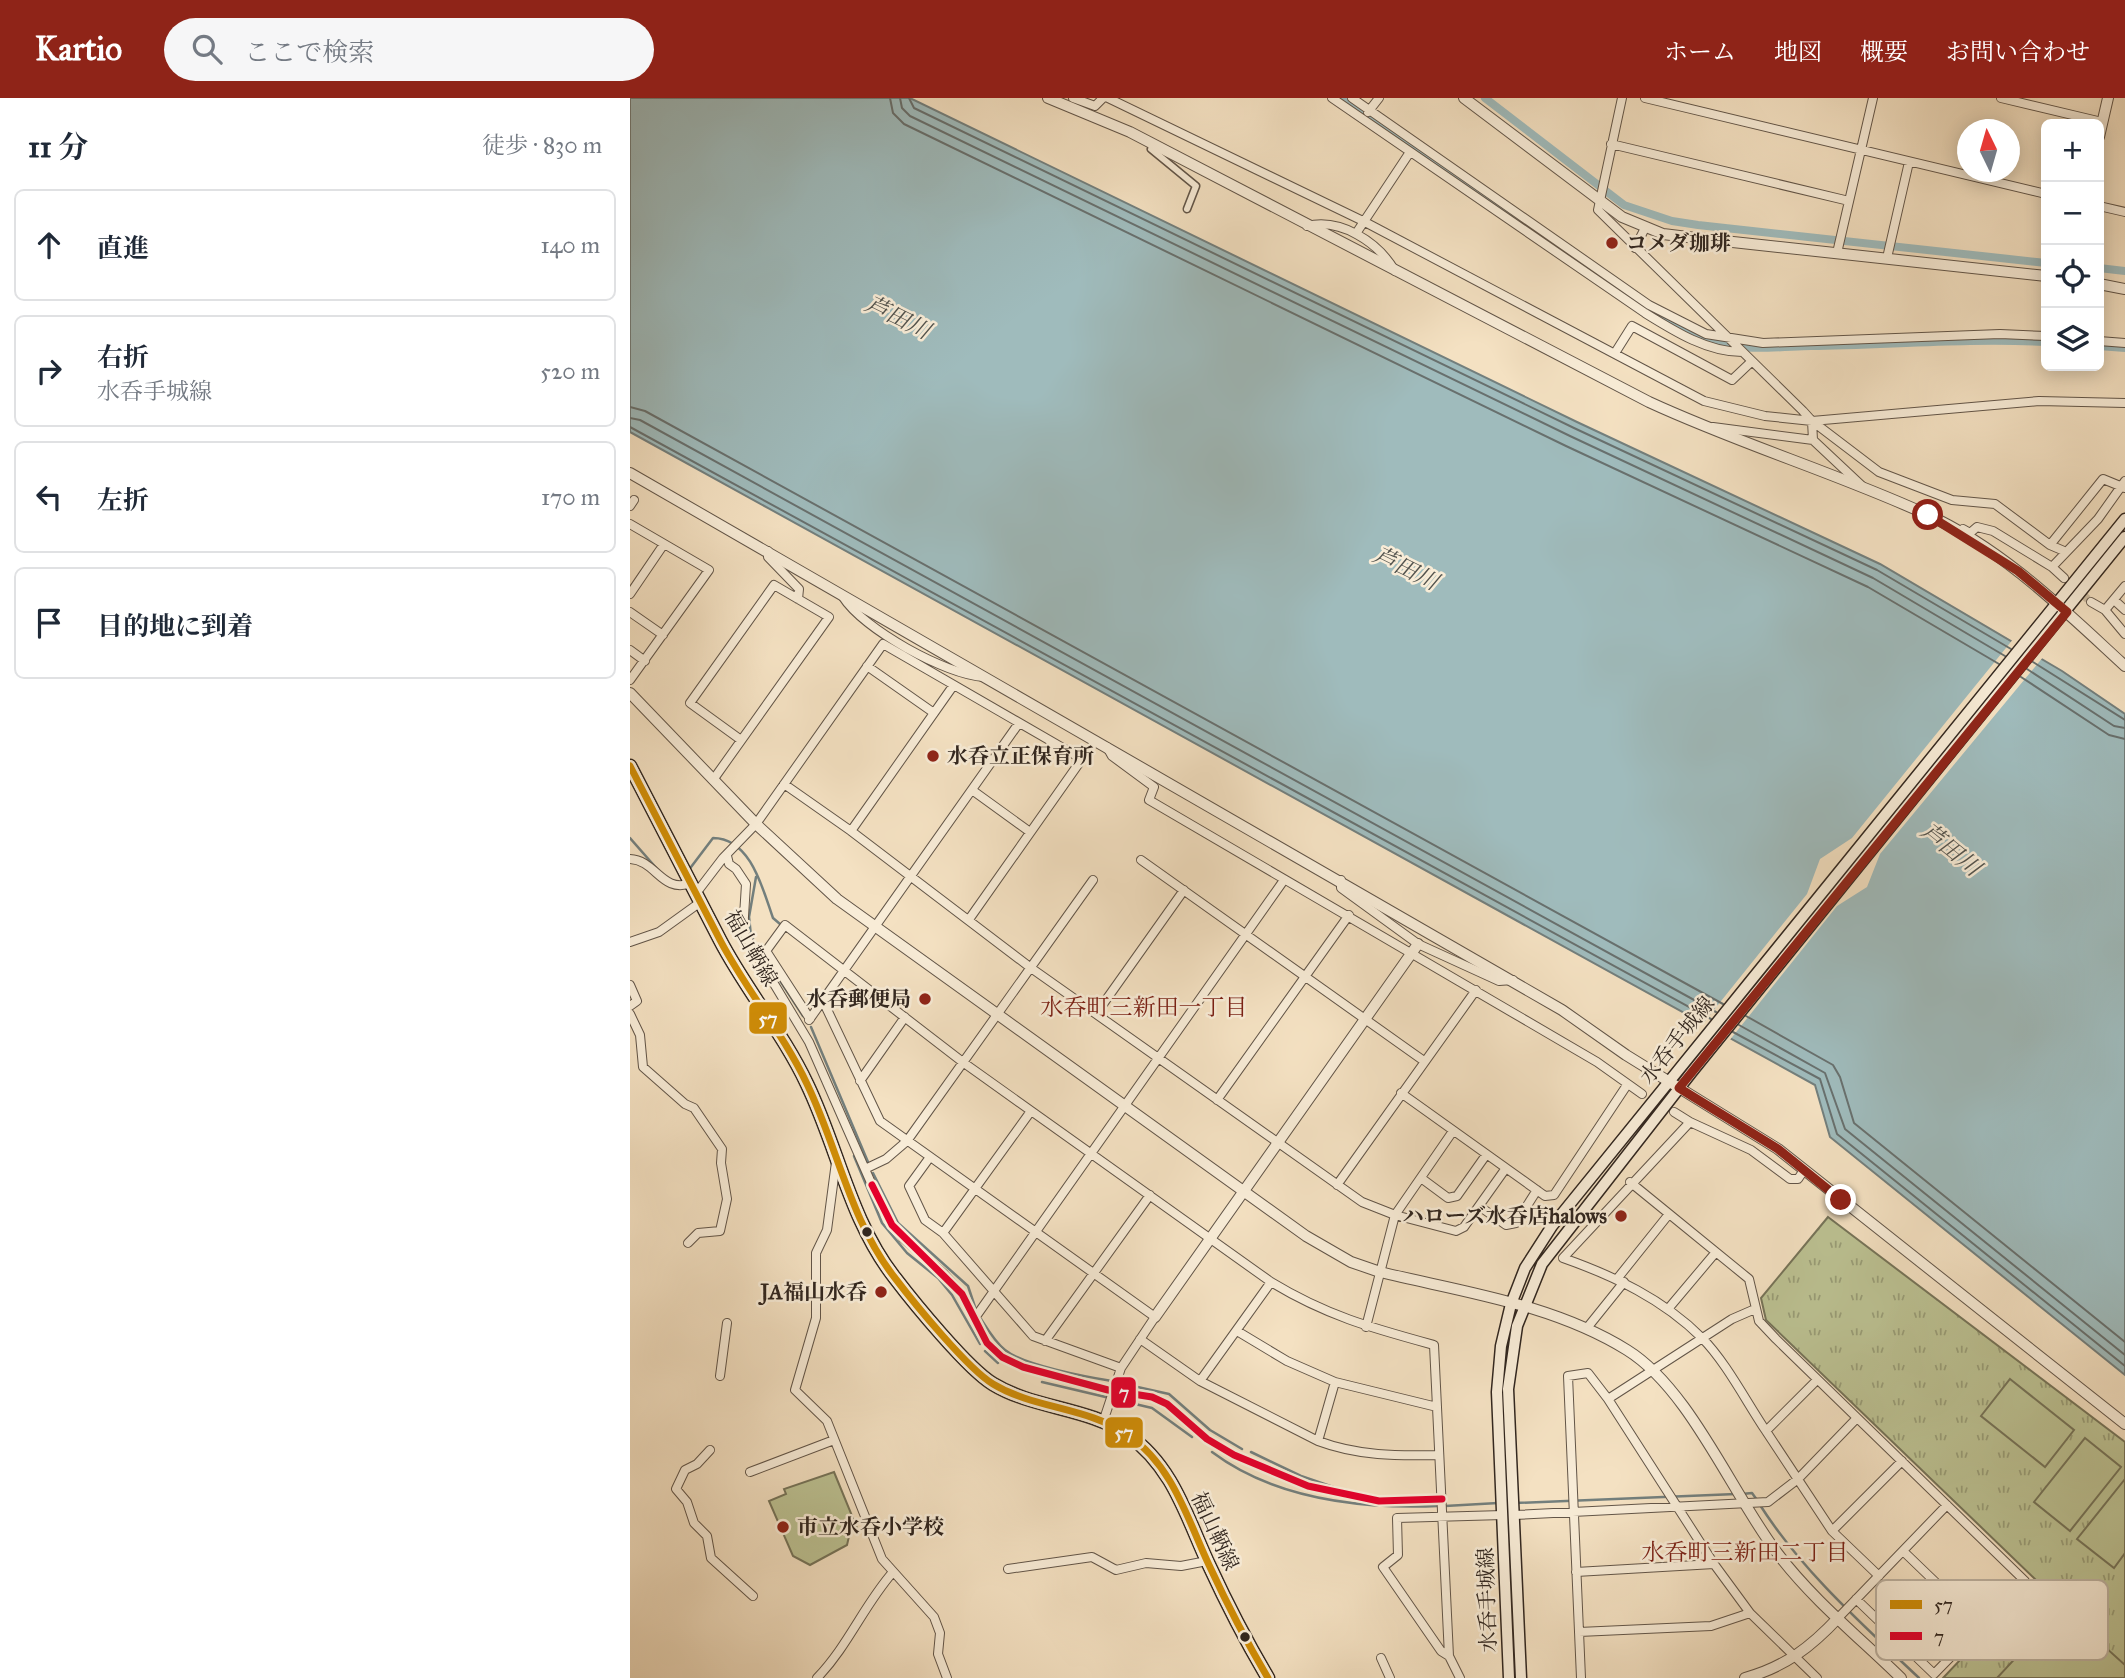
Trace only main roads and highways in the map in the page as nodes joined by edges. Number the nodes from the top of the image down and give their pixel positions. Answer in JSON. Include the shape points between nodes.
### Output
{"nodes":[{"id":1,"x":2125,"y":519,"type":"edge"},
{"id":2,"x":2125,"y":537,"type":"edge"},
{"id":3,"x":630,"y":766,"type":"edge"},
{"id":4,"x":1507,"y":1497,"type":"junction"},
{"id":5,"x":1508,"y":1512,"type":"junction"},
{"id":6,"x":1268,"y":1678,"type":"edge"},
{"id":7,"x":1509,"y":1678,"type":"edge"},
{"id":8,"x":1521,"y":1678,"type":"edge"}],
"edges":[{"from":1,"to":4,"type":"main road","name":"水呑手城線","via":[[1552,1226],[1525,1268],[1501,1346],[1497,1392]]},
{"from":2,"to":4,"type":"main road","name":"水呑手城線","via":[[1542,1264],[1523,1307],[1512,1354]]},
{"from":3,"to":6,"type":"main road","name":"福山鞆線","via":[[721,942],[808,1084],[874,1249],[992,1384],[1103,1422],[1128,1435],[1162,1467]]},
{"from":4,"to":5,"type":"main road","name":"水呑手城線"},
{"from":5,"to":7,"type":"main road","name":"水呑手城線"},
{"from":5,"to":8,"type":"main road","name":"水呑手城線"}]}
